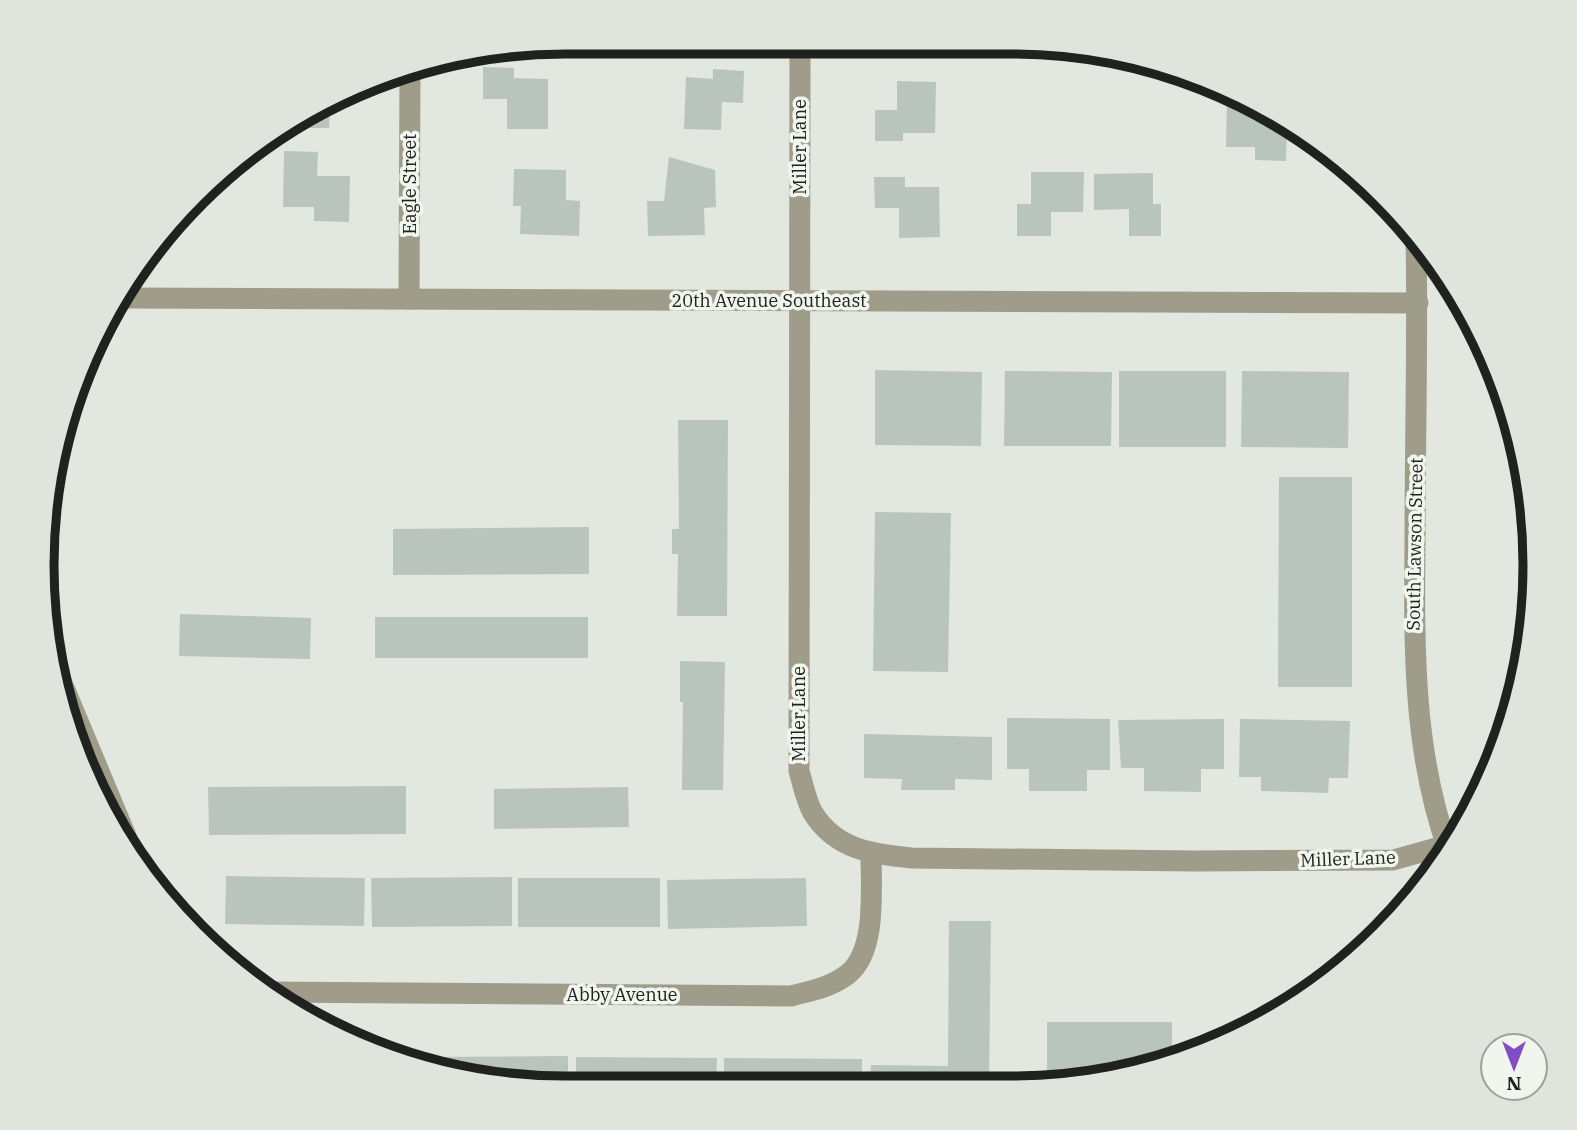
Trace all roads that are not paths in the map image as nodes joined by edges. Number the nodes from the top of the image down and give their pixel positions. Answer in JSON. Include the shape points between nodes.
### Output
{"nodes":[{"id":1,"x":800,"y":54,"type":"edge"},
{"id":2,"x":410,"y":78,"type":"edge"},
{"id":3,"x":1417,"y":253,"type":"edge"},
{"id":4,"x":130,"y":298,"type":"edge"},
{"id":5,"x":409,"y":299,"type":"junction"},
{"id":6,"x":800,"y":301,"type":"junction"},
{"id":7,"x":1418,"y":303,"type":"junction"},
{"id":8,"x":80,"y":727,"type":"edge"},
{"id":9,"x":108,"y":792,"type":"edge"},
{"id":10,"x":1445,"y":836,"type":"edge"},
{"id":11,"x":1436,"y":850,"type":"edge"},
{"id":12,"x":870,"y":854,"type":"junction"},
{"id":13,"x":285,"y":992,"type":"edge"}],
"edges":[{"from":1,"to":6,"type":"street","name":"Miller Lane"},
{"from":2,"to":5,"type":"street","name":"Eagle Street"},
{"from":3,"to":7,"type":"street","name":"South Lawson Street"},
{"from":4,"to":5,"type":"street","name":"20th Avenue Southeast"},
{"from":5,"to":6,"type":"street","name":"20th Avenue Southeast"},
{"from":6,"to":7,"type":"street","name":"20th Avenue Southeast"},
{"from":6,"to":12,"type":"street","name":"Miller Lane","via":[[799,771],[813,813],[842,842]]},
{"from":7,"to":10,"type":"street","name":"South Lawson Street","via":[[1415,650],[1421,735],[1430,791]]},
{"from":8,"to":9,"type":"street"},
{"from":11,"to":12,"type":"street","name":"Miller Lane","via":[[1393,860],[911,858]]},
{"from":12,"to":13,"type":"street","name":"Abby Avenue","via":[[871,900],[866,945],[858,964],[822,988],[791,996]]}]}
